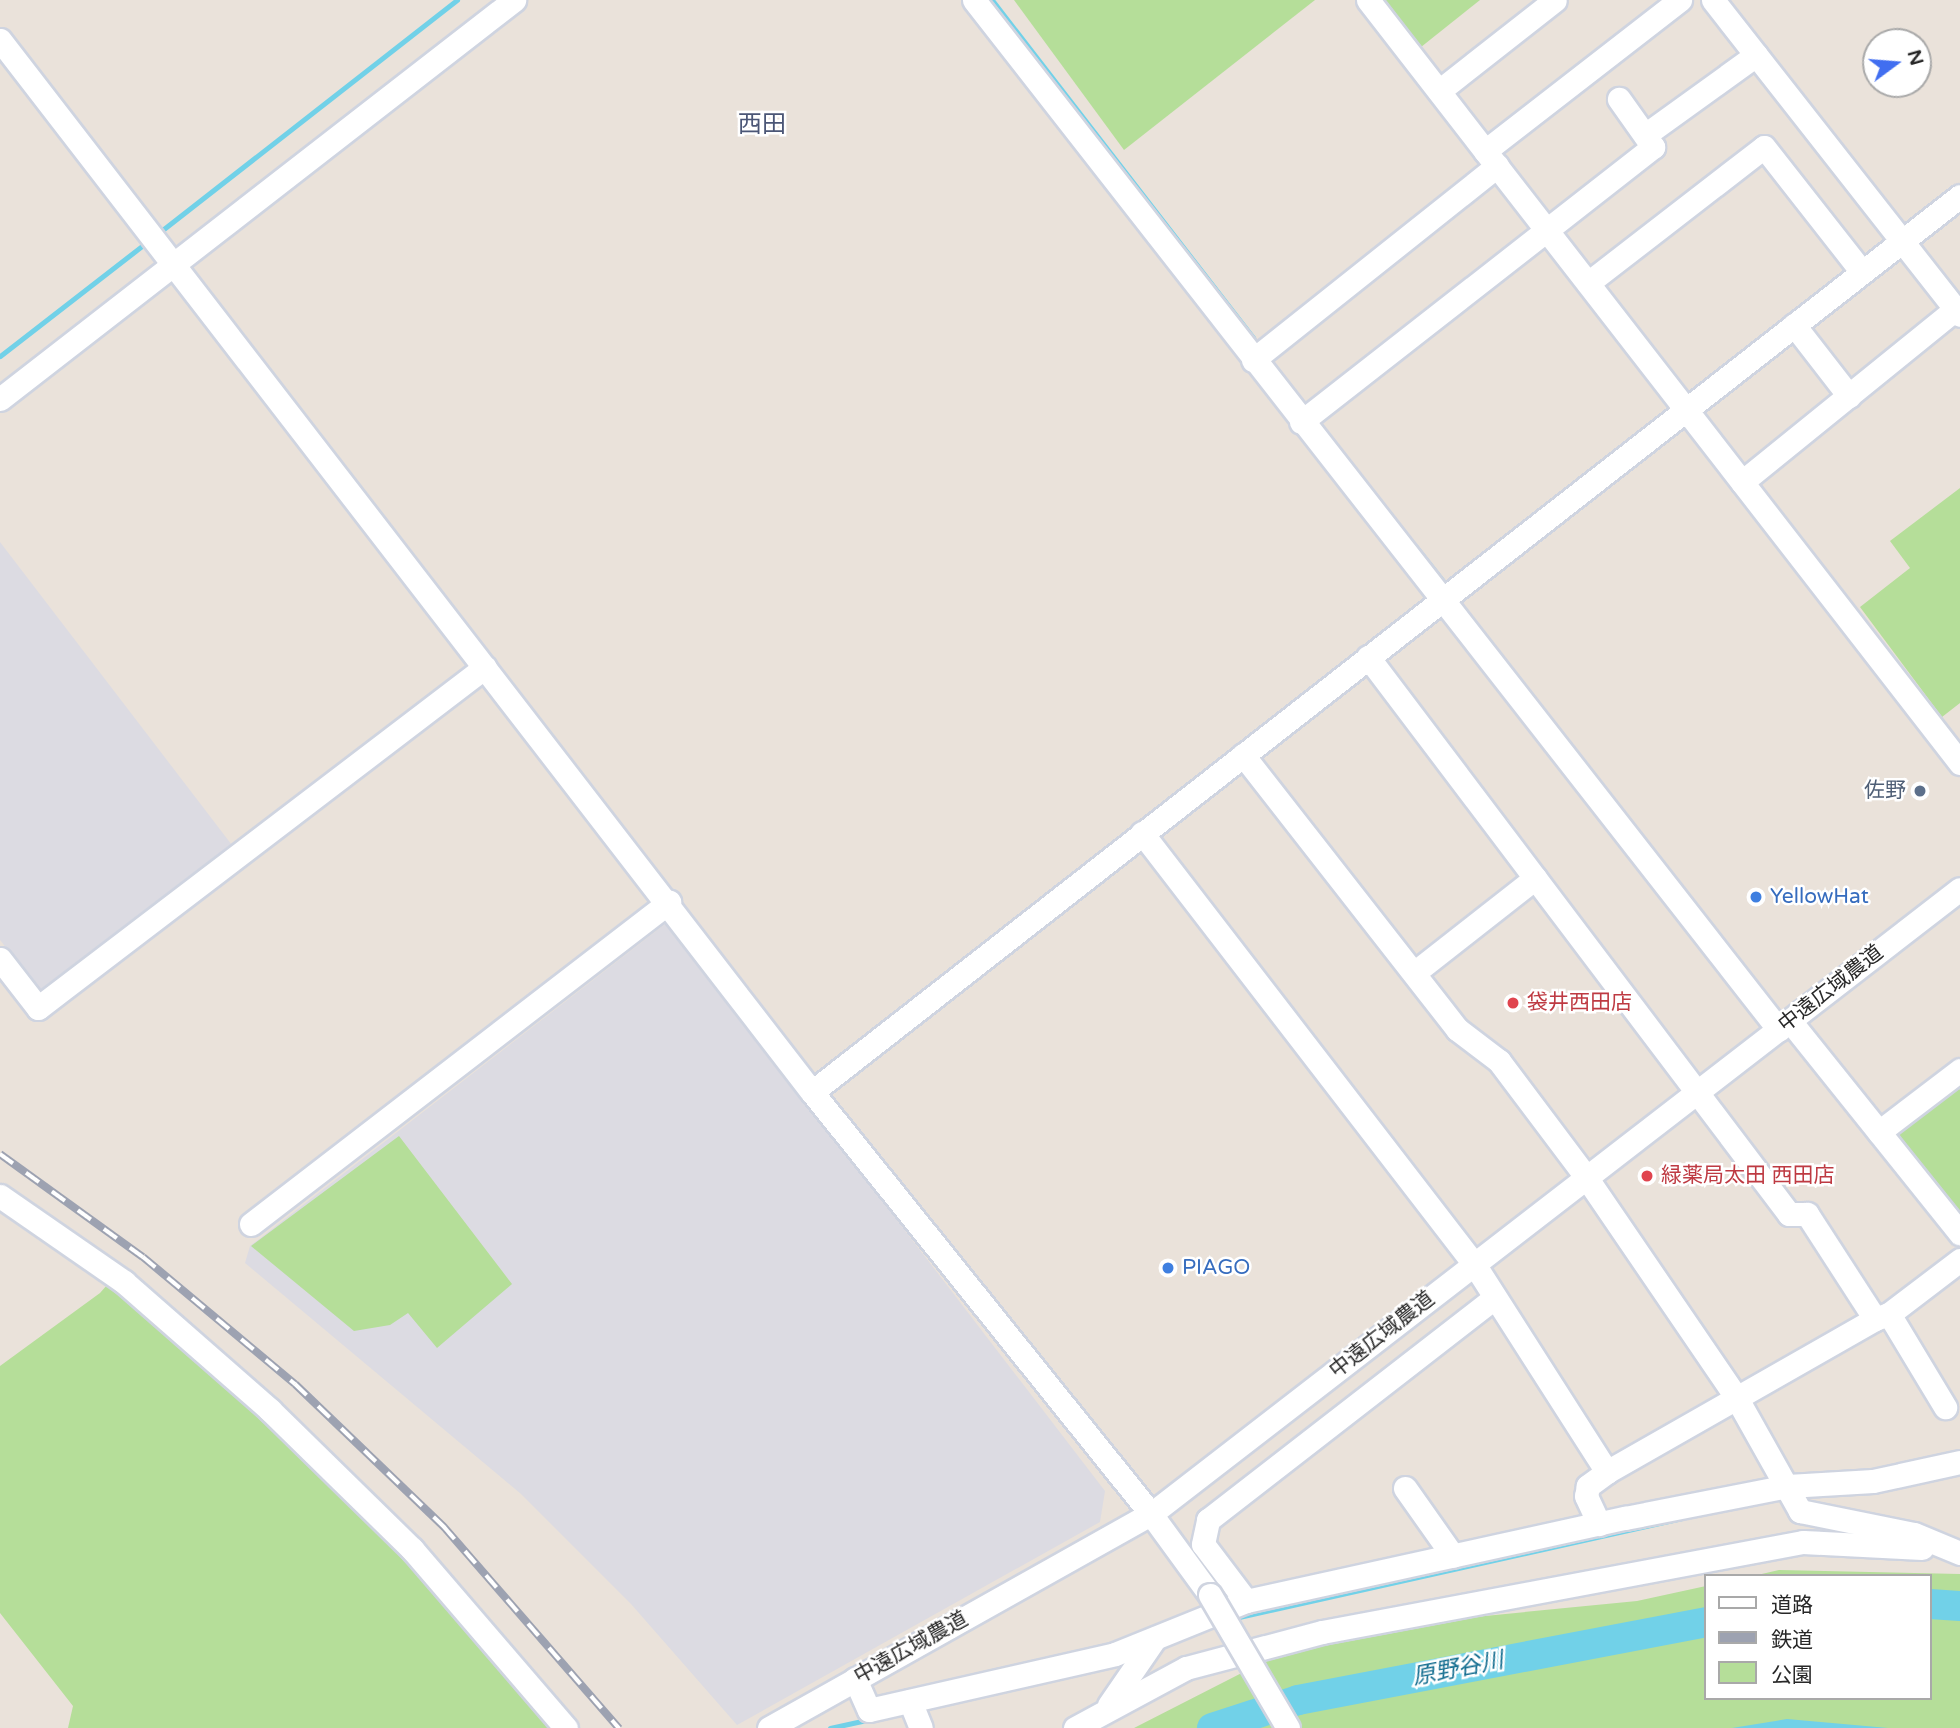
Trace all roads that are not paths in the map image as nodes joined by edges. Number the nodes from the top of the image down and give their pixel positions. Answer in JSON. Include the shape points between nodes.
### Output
{"nodes":[{"id":1,"x":514,"y":0,"type":"edge"},
{"id":2,"x":974,"y":0,"type":"edge"},
{"id":3,"x":1368,"y":0,"type":"edge"},
{"id":4,"x":1555,"y":0,"type":"edge"},
{"id":5,"x":1680,"y":0,"type":"edge"},
{"id":6,"x":1713,"y":0,"type":"edge"},
{"id":7,"x":0,"y":40,"type":"edge"},
{"id":8,"x":1756,"y":55,"type":"junction"},
{"id":9,"x":1439,"y":91,"type":"junction"},
{"id":10,"x":1619,"y":99,"type":"dead end"},
{"id":11,"x":1645,"y":135,"type":"junction"},
{"id":12,"x":1491,"y":158,"type":"junction"},
{"id":13,"x":1960,"y":196,"type":"edge"},
{"id":14,"x":1545,"y":228,"type":"junction"},
{"id":15,"x":1903,"y":241,"type":"junction"},
{"id":16,"x":173,"y":260,"type":"junction"},
{"id":17,"x":1862,"y":272,"type":"junction"},
{"id":18,"x":1588,"y":283,"type":"junction"},
{"id":19,"x":1958,"y":312,"type":"edge"},
{"id":20,"x":1794,"y":326,"type":"junction"},
{"id":21,"x":1261,"y":353,"type":"junction"},
{"id":22,"x":1849,"y":396,"type":"junction"},
{"id":23,"x":0,"y":399,"type":"edge"},
{"id":24,"x":1686,"y":410,"type":"junction"},
{"id":25,"x":1309,"y":416,"type":"junction"},
{"id":26,"x":1742,"y":482,"type":"junction"},
{"id":27,"x":1444,"y":598,"type":"junction"},
{"id":28,"x":1368,"y":657,"type":"junction"},
{"id":29,"x":485,"y":667,"type":"junction"},
{"id":30,"x":1243,"y":755,"type":"junction"},
{"id":31,"x":1960,"y":763,"type":"edge"},
{"id":32,"x":1142,"y":833,"type":"junction"},
{"id":33,"x":1535,"y":878,"type":"junction"},
{"id":34,"x":1960,"y":889,"type":"edge"},
{"id":35,"x":669,"y":902,"type":"junction"},
{"id":36,"x":0,"y":959,"type":"edge"},
{"id":37,"x":1414,"y":973,"type":"junction"},
{"id":38,"x":1784,"y":1026,"type":"junction"},
{"id":39,"x":1960,"y":1071,"type":"edge"},
{"id":40,"x":812,"y":1092,"type":"junction"},
{"id":41,"x":1697,"y":1092,"type":"junction"},
{"id":42,"x":1879,"y":1132,"type":"junction"},
{"id":43,"x":1586,"y":1177,"type":"junction"},
{"id":44,"x":0,"y":1196,"type":"edge"},
{"id":45,"x":251,"y":1224,"type":"dead end"},
{"id":46,"x":1960,"y":1233,"type":"edge"},
{"id":47,"x":1960,"y":1260,"type":"edge"},
{"id":48,"x":1474,"y":1264,"type":"junction"},
{"id":49,"x":1495,"y":1297,"type":"junction"},
{"id":50,"x":1882,"y":1317,"type":"junction"},
{"id":51,"x":1736,"y":1397,"type":"junction"},
{"id":52,"x":1945,"y":1407,"type":"dead end"},
{"id":53,"x":1960,"y":1462,"type":"edge"},
{"id":54,"x":1607,"y":1472,"type":"junction"},
{"id":55,"x":1788,"y":1486,"type":"junction"},
{"id":56,"x":1405,"y":1488,"type":"dead end"},
{"id":57,"x":1151,"y":1514,"type":"junction"},
{"id":58,"x":1599,"y":1524,"type":"junction"},
{"id":59,"x":1957,"y":1552,"type":"edge"},
{"id":60,"x":1453,"y":1556,"type":"junction"},
{"id":61,"x":1246,"y":1601,"type":"junction"},
{"id":62,"x":1157,"y":1636,"type":"junction"},
{"id":63,"x":855,"y":1679,"type":"junction"},
{"id":64,"x":911,"y":1701,"type":"junction"},
{"id":65,"x":1107,"y":1708,"type":"junction"},
{"id":66,"x":566,"y":1728,"type":"edge"},
{"id":67,"x":769,"y":1728,"type":"edge"},
{"id":68,"x":921,"y":1728,"type":"edge"},
{"id":69,"x":1075,"y":1728,"type":"edge"},
{"id":70,"x":1288,"y":1728,"type":"edge"}],
"edges":[{"from":1,"to":16,"type":"street"},
{"from":2,"to":21,"type":"street"},
{"from":3,"to":9,"type":"street"},
{"from":4,"to":9,"type":"street"},
{"from":5,"to":12,"type":"street"},
{"from":6,"to":8,"type":"street"},
{"from":7,"to":16,"type":"street"},
{"from":8,"to":11,"type":"street"},
{"from":8,"to":15,"type":"street"},
{"from":9,"to":12,"type":"street"},
{"from":10,"to":11,"type":"street"},
{"from":11,"to":14,"type":"street","via":[[1653,147]]},
{"from":12,"to":14,"type":"street"},
{"from":12,"to":21,"type":"street"},
{"from":13,"to":15,"type":"street"},
{"from":14,"to":18,"type":"street"},
{"from":14,"to":25,"type":"street"},
{"from":15,"to":17,"type":"street"},
{"from":15,"to":19,"type":"street"},
{"from":16,"to":23,"type":"street"},
{"from":16,"to":29,"type":"street"},
{"from":17,"to":18,"type":"street","via":[[1764,147]]},
{"from":17,"to":20,"type":"street"},
{"from":18,"to":24,"type":"street"},
{"from":19,"to":22,"type":"street"},
{"from":20,"to":22,"type":"street"},
{"from":20,"to":24,"type":"street"},
{"from":21,"to":25,"type":"street"},
{"from":22,"to":26,"type":"street"},
{"from":24,"to":26,"type":"street"},
{"from":24,"to":27,"type":"street"},
{"from":25,"to":27,"type":"street"},
{"from":26,"to":31,"type":"street"},
{"from":27,"to":28,"type":"street"},
{"from":27,"to":38,"type":"street"},
{"from":28,"to":30,"type":"street"},
{"from":28,"to":33,"type":"street"},
{"from":29,"to":35,"type":"street"},
{"from":29,"to":36,"type":"street","via":[[38,1008]]},
{"from":30,"to":32,"type":"street"},
{"from":30,"to":37,"type":"street"},
{"from":32,"to":40,"type":"street"},
{"from":32,"to":48,"type":"street"},
{"from":33,"to":37,"type":"street"},
{"from":33,"to":41,"type":"street"},
{"from":34,"to":38,"type":"street","name":"中遠広域農道"},
{"from":35,"to":40,"type":"street"},
{"from":35,"to":45,"type":"street"},
{"from":37,"to":43,"type":"street","via":[[1457,1029],[1499,1061]]},
{"from":38,"to":41,"type":"street","name":"中遠広域農道"},
{"from":38,"to":42,"type":"street"},
{"from":39,"to":42,"type":"street"},
{"from":40,"to":57,"type":"street"},
{"from":41,"to":43,"type":"street","name":"中遠広域農道"},
{"from":41,"to":50,"type":"street","via":[[1789,1214],[1807,1214]]},
{"from":42,"to":46,"type":"street"},
{"from":43,"to":48,"type":"street","name":"中遠広域農道"},
{"from":43,"to":51,"type":"street"},
{"from":44,"to":66,"type":"street","via":[[124,1282],[270,1410],[412,1549]]},
{"from":47,"to":50,"type":"street"},
{"from":48,"to":49,"type":"street"},
{"from":48,"to":57,"type":"street","name":"中遠広域農道"},
{"from":49,"to":54,"type":"street"},
{"from":49,"to":61,"type":"street","via":[[1208,1521],[1203,1544]]},
{"from":50,"to":51,"type":"street"},
{"from":50,"to":52,"type":"street"},
{"from":51,"to":54,"type":"street"},
{"from":51,"to":55,"type":"street"},
{"from":53,"to":55,"type":"street","via":[[1873,1481]]},
{"from":54,"to":58,"type":"street","via":[[1588,1486],[1586,1496]]},
{"from":55,"to":58,"type":"street"},
{"from":55,"to":59,"type":"street","via":[[1800,1511],[1913,1534]]},
{"from":56,"to":60,"type":"street"},
{"from":57,"to":63,"type":"street","name":"中遠広域農道"},
{"from":57,"to":70,"type":"street","bridge":true,"via":[[1210,1595]]},
{"from":58,"to":60,"type":"street"},
{"from":59,"to":65,"type":"street","via":[[1803,1542],[1726,1553],[1322,1632],[1186,1668]]},
{"from":60,"to":61,"type":"street"},
{"from":61,"to":62,"type":"street"},
{"from":62,"to":64,"type":"street","via":[[1115,1654]]},
{"from":62,"to":65,"type":"street"},
{"from":63,"to":64,"type":"street","via":[[869,1710]]},
{"from":63,"to":67,"type":"street","name":"中遠広域農道"},
{"from":64,"to":68,"type":"street"},
{"from":65,"to":69,"type":"street"}]}
